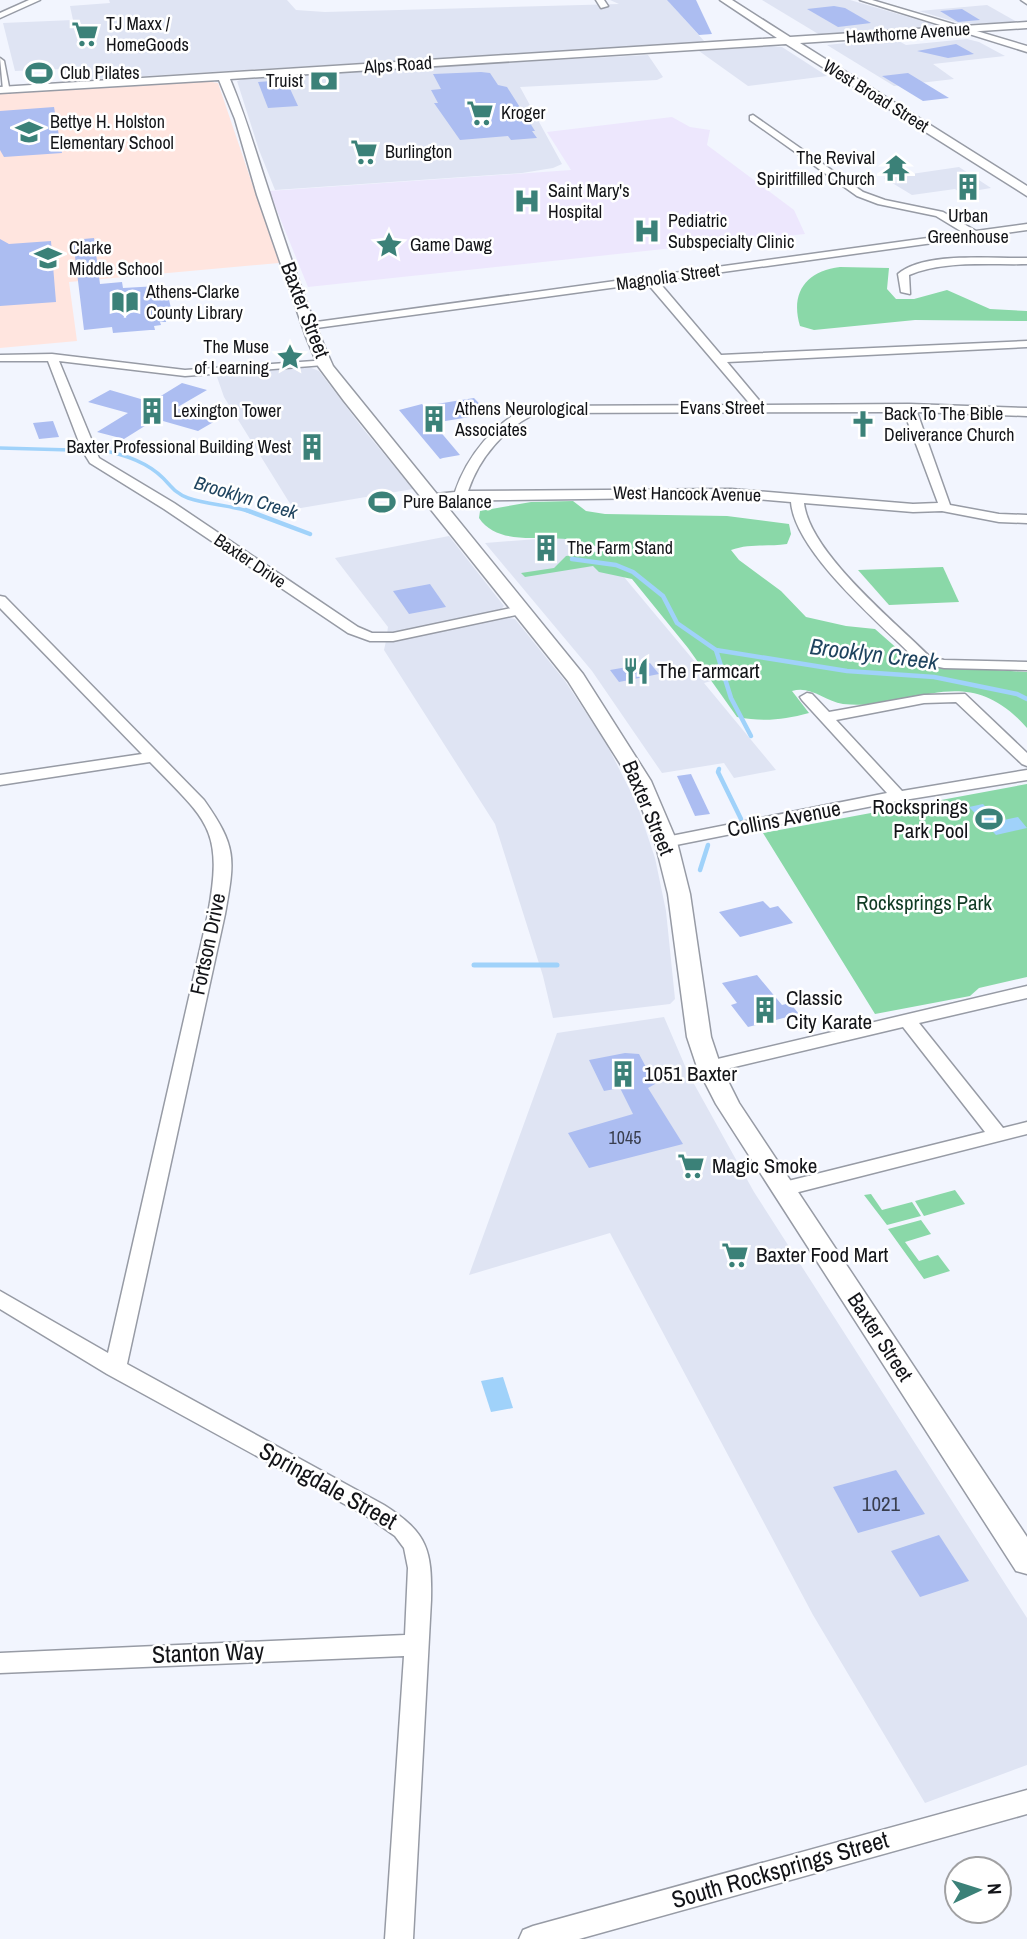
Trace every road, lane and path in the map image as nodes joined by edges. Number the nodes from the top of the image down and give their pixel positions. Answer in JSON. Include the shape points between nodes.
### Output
{"nodes":[{"id":1,"x":36,"y":0,"type":"edge"},
{"id":2,"x":725,"y":0,"type":"edge"},
{"id":3,"x":864,"y":0,"type":"edge"},
{"id":4,"x":0,"y":16,"type":"edge"},
{"id":5,"x":1027,"y":25,"type":"edge"},
{"id":6,"x":962,"y":30,"type":"junction"},
{"id":7,"x":789,"y":41,"type":"junction"},
{"id":8,"x":1027,"y":48,"type":"edge"},
{"id":9,"x":0,"y":61,"type":"edge"},
{"id":10,"x":223,"y":76,"type":"junction"},
{"id":11,"x":3,"y":90,"type":"edge"},
{"id":12,"x":753,"y":118,"type":"dead end"},
{"id":13,"x":1027,"y":192,"type":"edge"},
{"id":14,"x":1027,"y":227,"type":"edge"},
{"id":15,"x":974,"y":234,"type":"junction"},
{"id":16,"x":1027,"y":261,"type":"edge"},
{"id":17,"x":651,"y":280,"type":"junction"},
{"id":18,"x":906,"y":292,"type":"dead end"},
{"id":19,"x":309,"y":326,"type":"junction"},
{"id":20,"x":1027,"y":344,"type":"edge"},
{"id":21,"x":52,"y":357,"type":"junction"},
{"id":22,"x":0,"y":358,"type":"edge"},
{"id":23,"x":716,"y":359,"type":"junction"},
{"id":24,"x":324,"y":362,"type":"junction"},
{"id":25,"x":759,"y":407,"type":"junction"},
{"id":26,"x":909,"y":408,"type":"junction"},
{"id":27,"x":1027,"y":412,"type":"edge"},
{"id":28,"x":460,"y":495,"type":"junction"},
{"id":29,"x":431,"y":498,"type":"junction"},
{"id":30,"x":797,"y":499,"type":"junction"},
{"id":31,"x":942,"y":507,"type":"junction"},
{"id":32,"x":1027,"y":519,"type":"edge"},
{"id":33,"x":0,"y":600,"type":"edge"},
{"id":34,"x":521,"y":610,"type":"junction"},
{"id":35,"x":1027,"y":666,"type":"edge"},
{"id":36,"x":807,"y":697,"type":"dead end"},
{"id":37,"x":826,"y":717,"type":"junction"},
{"id":38,"x":154,"y":757,"type":"junction"},
{"id":39,"x":1027,"y":761,"type":"edge"},
{"id":40,"x":1027,"y":775,"type":"edge"},
{"id":41,"x":0,"y":780,"type":"edge"},
{"id":42,"x":898,"y":796,"type":"junction"},
{"id":43,"x":666,"y":842,"type":"junction"},
{"id":44,"x":1027,"y":992,"type":"edge"},
{"id":45,"x":908,"y":1021,"type":"junction"},
{"id":46,"x":709,"y":1067,"type":"junction"},
{"id":47,"x":1027,"y":1128,"type":"edge"},
{"id":48,"x":998,"y":1135,"type":"junction"},
{"id":49,"x":783,"y":1189,"type":"junction"},
{"id":50,"x":0,"y":1299,"type":"edge"},
{"id":51,"x":115,"y":1368,"type":"junction"},
{"id":52,"x":1027,"y":1562,"type":"edge"},
{"id":53,"x":415,"y":1645,"type":"junction"},
{"id":54,"x":0,"y":1663,"type":"edge"},
{"id":55,"x":1027,"y":1802,"type":"edge"},
{"id":56,"x":399,"y":1939,"type":"edge"},
{"id":57,"x":533,"y":1939,"type":"edge"}],
"edges":[{"from":1,"to":4,"type":"street"},
{"from":2,"to":7,"type":"main road","name":"West Broad Street"},
{"from":3,"to":6,"type":"street"},
{"from":5,"to":6,"type":"main road","name":"Hawthorne Avenue"},
{"from":6,"to":7,"type":"main road","name":"Hawthorne Avenue"},
{"from":6,"to":8,"type":"street"},
{"from":7,"to":10,"type":"main road","name":"Alps Road"},
{"from":7,"to":13,"type":"main road","name":"West Broad Street"},
{"from":9,"to":11,"type":"street"},
{"from":10,"to":11,"type":"main road","name":"Alps Road"},
{"from":10,"to":19,"type":"main road","name":"Baxter Street"},
{"from":12,"to":15,"type":"street","via":[[860,194],[939,214]]},
{"from":14,"to":15,"type":"street","name":"Magnolia Street"},
{"from":15,"to":17,"type":"street","name":"Magnolia Street"},
{"from":16,"to":18,"type":"street","via":[[913,269],[903,274]]},
{"from":17,"to":19,"type":"street","name":"Magnolia Street"},
{"from":17,"to":23,"type":"street"},
{"from":19,"to":24,"type":"main road","name":"Baxter Street"},
{"from":20,"to":23,"type":"street"},
{"from":21,"to":22,"type":"street"},
{"from":21,"to":24,"type":"street","via":[[185,373]]},
{"from":21,"to":34,"type":"street","name":"Baxter Drive","via":[[93,459],[353,630],[370,637],[393,637]]},
{"from":23,"to":25,"type":"street"},
{"from":24,"to":29,"type":"main road","name":"Baxter Street"},
{"from":25,"to":26,"type":"street","name":"Evans Street"},
{"from":25,"to":28,"type":"street","name":"Evans Street","via":[[532,409],[479,455]]},
{"from":26,"to":27,"type":"street","name":"Evans Street"},
{"from":26,"to":31,"type":"street","via":[[945,503]]},
{"from":28,"to":29,"type":"street","name":"West Hancock Avenue"},
{"from":28,"to":30,"type":"street","name":"West Hancock Avenue","via":[[703,492]]},
{"from":29,"to":34,"type":"main road","name":"Baxter Street"},
{"from":30,"to":31,"type":"street","name":"West Hancock Avenue"},
{"from":30,"to":35,"type":"street","via":[[799,516],[820,555],[918,655],[944,664]]},
{"from":31,"to":32,"type":"street","name":"West Hancock Avenue"},
{"from":33,"to":38,"type":"street","name":"Fortson Drive"},
{"from":34,"to":43,"type":"main road","name":"Baxter Street","via":[[609,727],[641,781]]},
{"from":36,"to":37,"type":"street"},
{"from":37,"to":39,"type":"street","via":[[960,697]]},
{"from":37,"to":42,"type":"street"},
{"from":38,"to":41,"type":"street"},
{"from":38,"to":51,"type":"street","name":"Fortson Drive","via":[[214,826],[222,844],[223,863]]},
{"from":40,"to":42,"type":"street","name":"Collins Avenue"},
{"from":42,"to":43,"type":"street","name":"Collins Avenue"},
{"from":43,"to":46,"type":"main road","name":"Baxter Street","via":[[680,899],[695,1020]]},
{"from":44,"to":45,"type":"street"},
{"from":45,"to":46,"type":"street"},
{"from":45,"to":48,"type":"street"},
{"from":46,"to":49,"type":"main road","name":"Baxter Street"},
{"from":47,"to":48,"type":"street"},
{"from":48,"to":49,"type":"street"},
{"from":49,"to":52,"type":"main road","name":"Baxter Street"},
{"from":50,"to":51,"type":"street","name":"Springdale Street"},
{"from":51,"to":53,"type":"street","name":"Springdale Street","via":[[408,1532],[419,1560]]},
{"from":53,"to":54,"type":"street","name":"Stanton Way"},
{"from":53,"to":56,"type":"street","name":"Springdale Street"},
{"from":55,"to":57,"type":"street","name":"South Rocksprings Street"}]}
